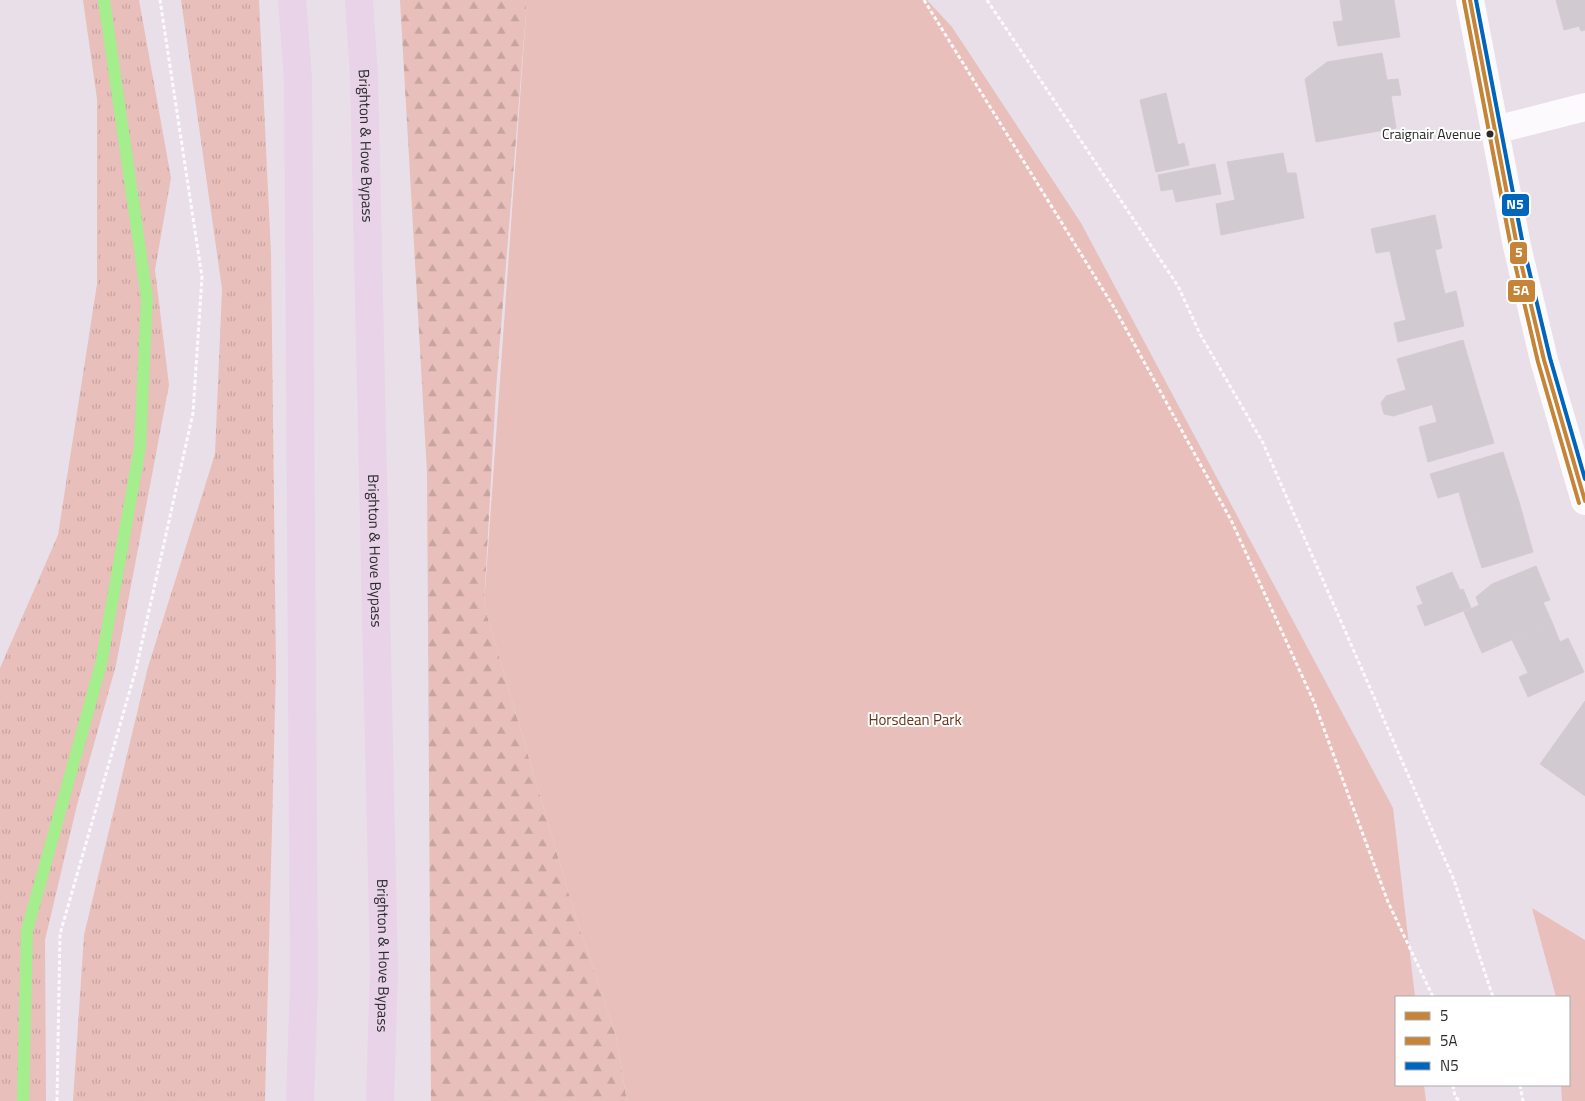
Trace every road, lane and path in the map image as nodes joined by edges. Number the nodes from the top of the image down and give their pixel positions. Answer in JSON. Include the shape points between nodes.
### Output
{"nodes":[{"id":1,"x":160,"y":0,"type":"edge"},
{"id":2,"x":292,"y":0,"type":"edge"},
{"id":3,"x":359,"y":0,"type":"edge"},
{"id":4,"x":924,"y":0,"type":"edge"},
{"id":5,"x":987,"y":0,"type":"edge"},
{"id":6,"x":1470,"y":0,"type":"edge"},
{"id":7,"x":1585,"y":107,"type":"edge"},
{"id":8,"x":1495,"y":130,"type":"junction"},
{"id":9,"x":1585,"y":500,"type":"edge"},
{"id":10,"x":1433,"y":996,"type":"edge"},
{"id":11,"x":1493,"y":996,"type":"edge"},
{"id":12,"x":1453,"y":1086,"type":"edge"},
{"id":13,"x":1520,"y":1086,"type":"edge"},
{"id":14,"x":57,"y":1101,"type":"edge"},
{"id":15,"x":300,"y":1101,"type":"edge"},
{"id":16,"x":380,"y":1101,"type":"edge"},
{"id":17,"x":1460,"y":1101,"type":"edge"},
{"id":18,"x":1523,"y":1101,"type":"edge"}],
"edges":[{"from":1,"to":14,"type":"path","via":[[202,277],[193,413],[136,669],[60,934]]},
{"from":2,"to":15,"type":"highway","via":[[298,109],[304,974]]},
{"from":3,"to":16,"type":"highway","name":"Brighton & Hove Bypass","via":[[364,75],[383,949]]},
{"from":4,"to":10,"type":"path","via":[[1115,309],[1231,520],[1314,702],[1388,902]]},
{"from":5,"to":11,"type":"path","via":[[1178,286],[1200,334],[1264,443],[1454,880]]},
{"from":6,"to":8,"type":"street"},
{"from":7,"to":8,"type":"street"},
{"from":8,"to":9,"type":"street","via":[[1544,360]]},
{"from":12,"to":17,"type":"path","via":[[1455,1097]]},
{"from":13,"to":18,"type":"path"}]}
